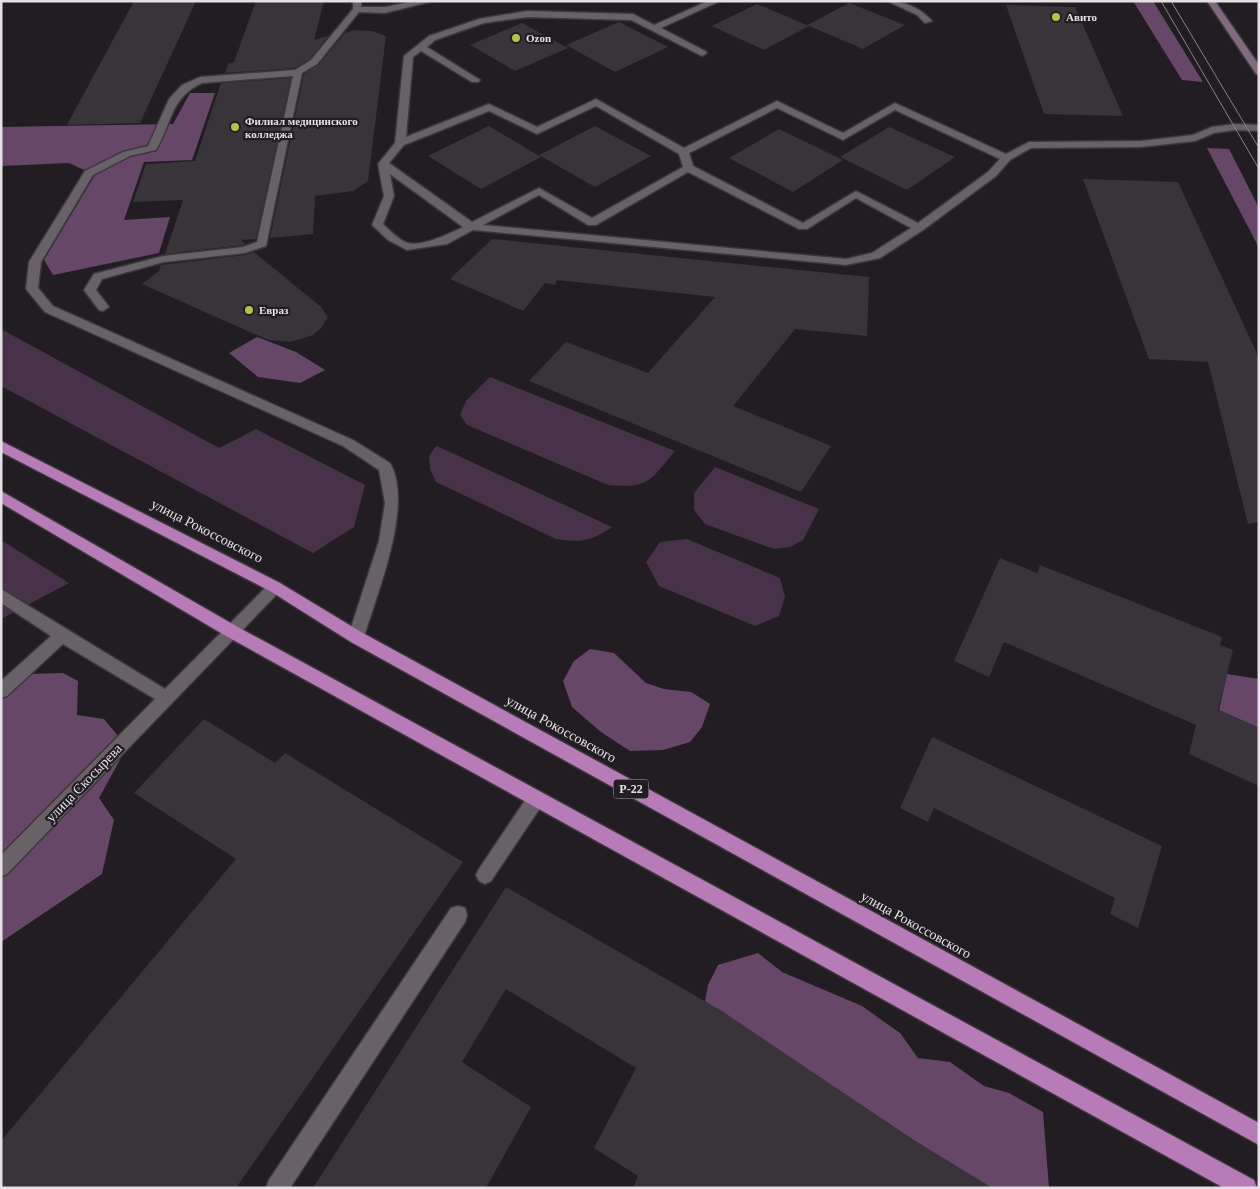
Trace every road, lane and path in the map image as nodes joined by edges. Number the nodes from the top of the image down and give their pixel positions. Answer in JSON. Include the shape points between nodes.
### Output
{"nodes":[{"id":1,"x":429,"y":1,"type":"edge"},
{"id":2,"x":716,"y":1,"type":"edge"},
{"id":3,"x":891,"y":1,"type":"edge"},
{"id":4,"x":1211,"y":1,"type":"edge"},
{"id":5,"x":357,"y":5,"type":"edge"},
{"id":6,"x":928,"y":21,"type":"dead end"},
{"id":7,"x":654,"y":28,"type":"junction"},
{"id":8,"x":420,"y":47,"type":"junction"},
{"id":9,"x":702,"y":53,"type":"dead end"},
{"id":10,"x":298,"y":72,"type":"junction"},
{"id":11,"x":1259,"y":72,"type":"edge"},
{"id":12,"x":475,"y":80,"type":"dead end"},
{"id":13,"x":1259,"y":128,"type":"edge"},
{"id":14,"x":400,"y":143,"type":"junction"},
{"id":15,"x":684,"y":152,"type":"junction"},
{"id":16,"x":1006,"y":158,"type":"junction"},
{"id":17,"x":383,"y":164,"type":"junction"},
{"id":18,"x":688,"y":168,"type":"junction"},
{"id":19,"x":592,"y":223,"type":"junction"},
{"id":20,"x":471,"y":227,"type":"junction"},
{"id":21,"x":919,"y":228,"type":"junction"},
{"id":22,"x":570,"y":236,"type":"junction"},
{"id":23,"x":103,"y":306,"type":"dead end"},
{"id":24,"x":1,"y":446,"type":"edge"},
{"id":25,"x":1,"y":496,"type":"edge"},
{"id":26,"x":275,"y":587,"type":"junction"},
{"id":27,"x":1,"y":595,"type":"edge"},
{"id":28,"x":231,"y":631,"type":"junction"},
{"id":29,"x":62,"y":635,"type":"junction"},
{"id":30,"x":356,"y":637,"type":"junction"},
{"id":31,"x":1,"y":691,"type":"edge"},
{"id":32,"x":167,"y":698,"type":"junction"},
{"id":33,"x":536,"y":799,"type":"junction"},
{"id":34,"x":1,"y":868,"type":"edge"},
{"id":35,"x":485,"y":875,"type":"dead end"},
{"id":36,"x":458,"y":916,"type":"dead end"},
{"id":37,"x":1259,"y":1135,"type":"edge"},
{"id":38,"x":277,"y":1188,"type":"edge"},
{"id":39,"x":1246,"y":1188,"type":"edge"}],
"edges":[{"from":1,"to":5,"type":"street","via":[[385,10]]},
{"from":2,"to":7,"type":"street"},
{"from":3,"to":6,"type":"street","via":[[920,13]]},
{"from":4,"to":11,"type":"main road"},
{"from":5,"to":10,"type":"street","via":[[314,62]]},
{"from":7,"to":8,"type":"street","via":[[633,18],[527,14],[482,21],[432,38]]},
{"from":7,"to":9,"type":"street"},
{"from":8,"to":12,"type":"street"},
{"from":8,"to":14,"type":"street","via":[[409,56]]},
{"from":10,"to":23,"type":"street","via":[[262,244],[245,250],[162,259],[98,277],[90,290]]},
{"from":10,"to":30,"type":"street","via":[[200,80],[185,87],[174,99],[152,148],[127,154],[89,173],[36,262],[32,290],[48,309],[348,443],[385,467],[392,503],[386,541]]},
{"from":13,"to":16,"type":"street","via":[[1212,130],[1195,138],[1141,144],[1029,145]]},
{"from":14,"to":15,"type":"street","via":[[489,107],[538,130],[596,102]]},
{"from":14,"to":17,"type":"street"},
{"from":15,"to":16,"type":"street","via":[[777,104],[843,137],[895,106]]},
{"from":15,"to":18,"type":"street"},
{"from":16,"to":21,"type":"street","via":[[992,174]]},
{"from":17,"to":20,"type":"street"},
{"from":17,"to":20,"type":"street","via":[[389,196],[377,225],[392,238],[407,247],[443,242]]},
{"from":18,"to":19,"type":"street"},
{"from":18,"to":21,"type":"street","via":[[803,227],[856,194]]},
{"from":19,"to":20,"type":"street","via":[[538,191]]},
{"from":19,"to":22,"type":"street"},
{"from":20,"to":22,"type":"street"},
{"from":21,"to":22,"type":"street","via":[[876,256],[846,262]]},
{"from":24,"to":26,"type":"highway","name":"улица Рокоссовского","number":"Р-22"},
{"from":25,"to":28,"type":"highway"},
{"from":26,"to":28,"type":"street","name":"улица Скосырева"},
{"from":26,"to":30,"type":"highway","name":"улица Рокоссовского","number":"Р-22"},
{"from":27,"to":29,"type":"street"},
{"from":28,"to":32,"type":"street","name":"улица Скосырева"},
{"from":28,"to":33,"type":"highway"},
{"from":29,"to":31,"type":"street"},
{"from":29,"to":32,"type":"street"},
{"from":30,"to":37,"type":"highway","name":"улица Рокоссовского","number":"Р-22"},
{"from":32,"to":34,"type":"street","name":"улица Скосырева"},
{"from":33,"to":35,"type":"street"},
{"from":33,"to":39,"type":"highway"},
{"from":36,"to":38,"type":"street"}]}
